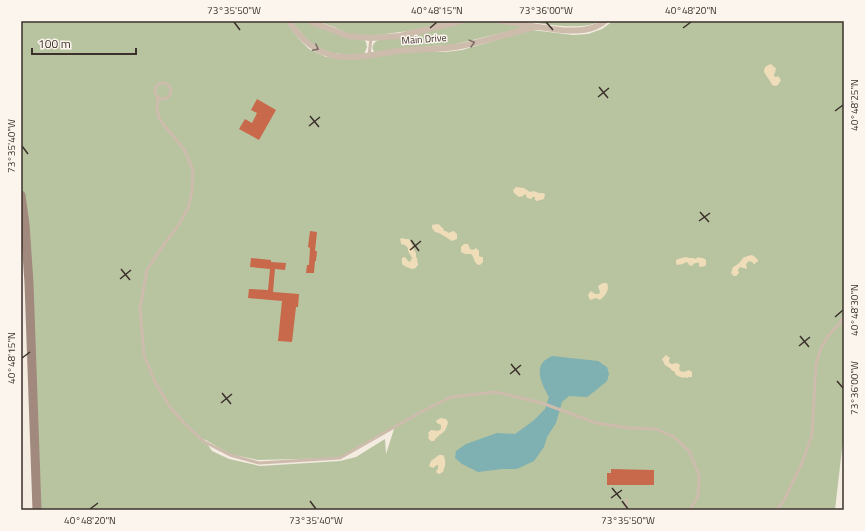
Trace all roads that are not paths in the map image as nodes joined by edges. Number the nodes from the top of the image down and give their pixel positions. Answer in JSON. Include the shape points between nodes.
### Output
{"nodes":[{"id":1,"x":289,"y":21,"type":"edge"},
{"id":2,"x":309,"y":21,"type":"edge"},
{"id":3,"x":461,"y":21,"type":"edge"},
{"id":4,"x":500,"y":21,"type":"edge"},
{"id":5,"x":605,"y":21,"type":"edge"},
{"id":6,"x":535,"y":26,"type":"junction"},
{"id":7,"x":371,"y":38,"type":"junction"},
{"id":8,"x":369,"y":56,"type":"junction"},
{"id":9,"x":158,"y":98,"type":"junction"},
{"id":10,"x":21,"y":195,"type":"edge"},
{"id":11,"x":844,"y":316,"type":"edge"},
{"id":12,"x":627,"y":500,"type":"dead end"},
{"id":13,"x":37,"y":510,"type":"edge"},
{"id":14,"x":625,"y":510,"type":"edge"},
{"id":15,"x":690,"y":510,"type":"edge"},
{"id":16,"x":776,"y":510,"type":"edge"}],
"edges":[{"from":1,"to":8,"type":"street","name":"Main Drive","one_way":true,"via":[[311,46],[328,54],[345,57]]},
{"from":2,"to":7,"type":"street","name":"Main Drive","via":[[348,36]]},
{"from":3,"to":7,"type":"street","name":"Main Drive","via":[[400,36]]},
{"from":4,"to":6,"type":"street"},
{"from":5,"to":6,"type":"street","via":[[574,31]]},
{"from":8,"to":6,"type":"street","name":"Main Drive","one_way":true,"via":[[406,50],[462,46]]},
{"from":7,"to":8,"type":"lane"},
{"from":9,"to":9,"type":"lane","via":[[170,95],[170,87],[161,83],[156,86],[155,94]]},
{"from":9,"to":15,"type":"lane","via":[[159,118],[183,148],[193,172],[192,192],[188,208],[178,226],[147,270],[140,309],[144,355],[155,382],[170,407],[203,441],[230,455],[259,463],[340,458],[451,397],[496,392],[542,403],[596,423],[656,430],[674,437],[689,451],[699,475],[698,496]]},
{"from":10,"to":13,"type":"main road","via":[[29,283]]},
{"from":11,"to":16,"type":"lane","via":[[821,348],[816,364],[812,435],[802,463],[783,502]]},
{"from":12,"to":14,"type":"lane"}]}
